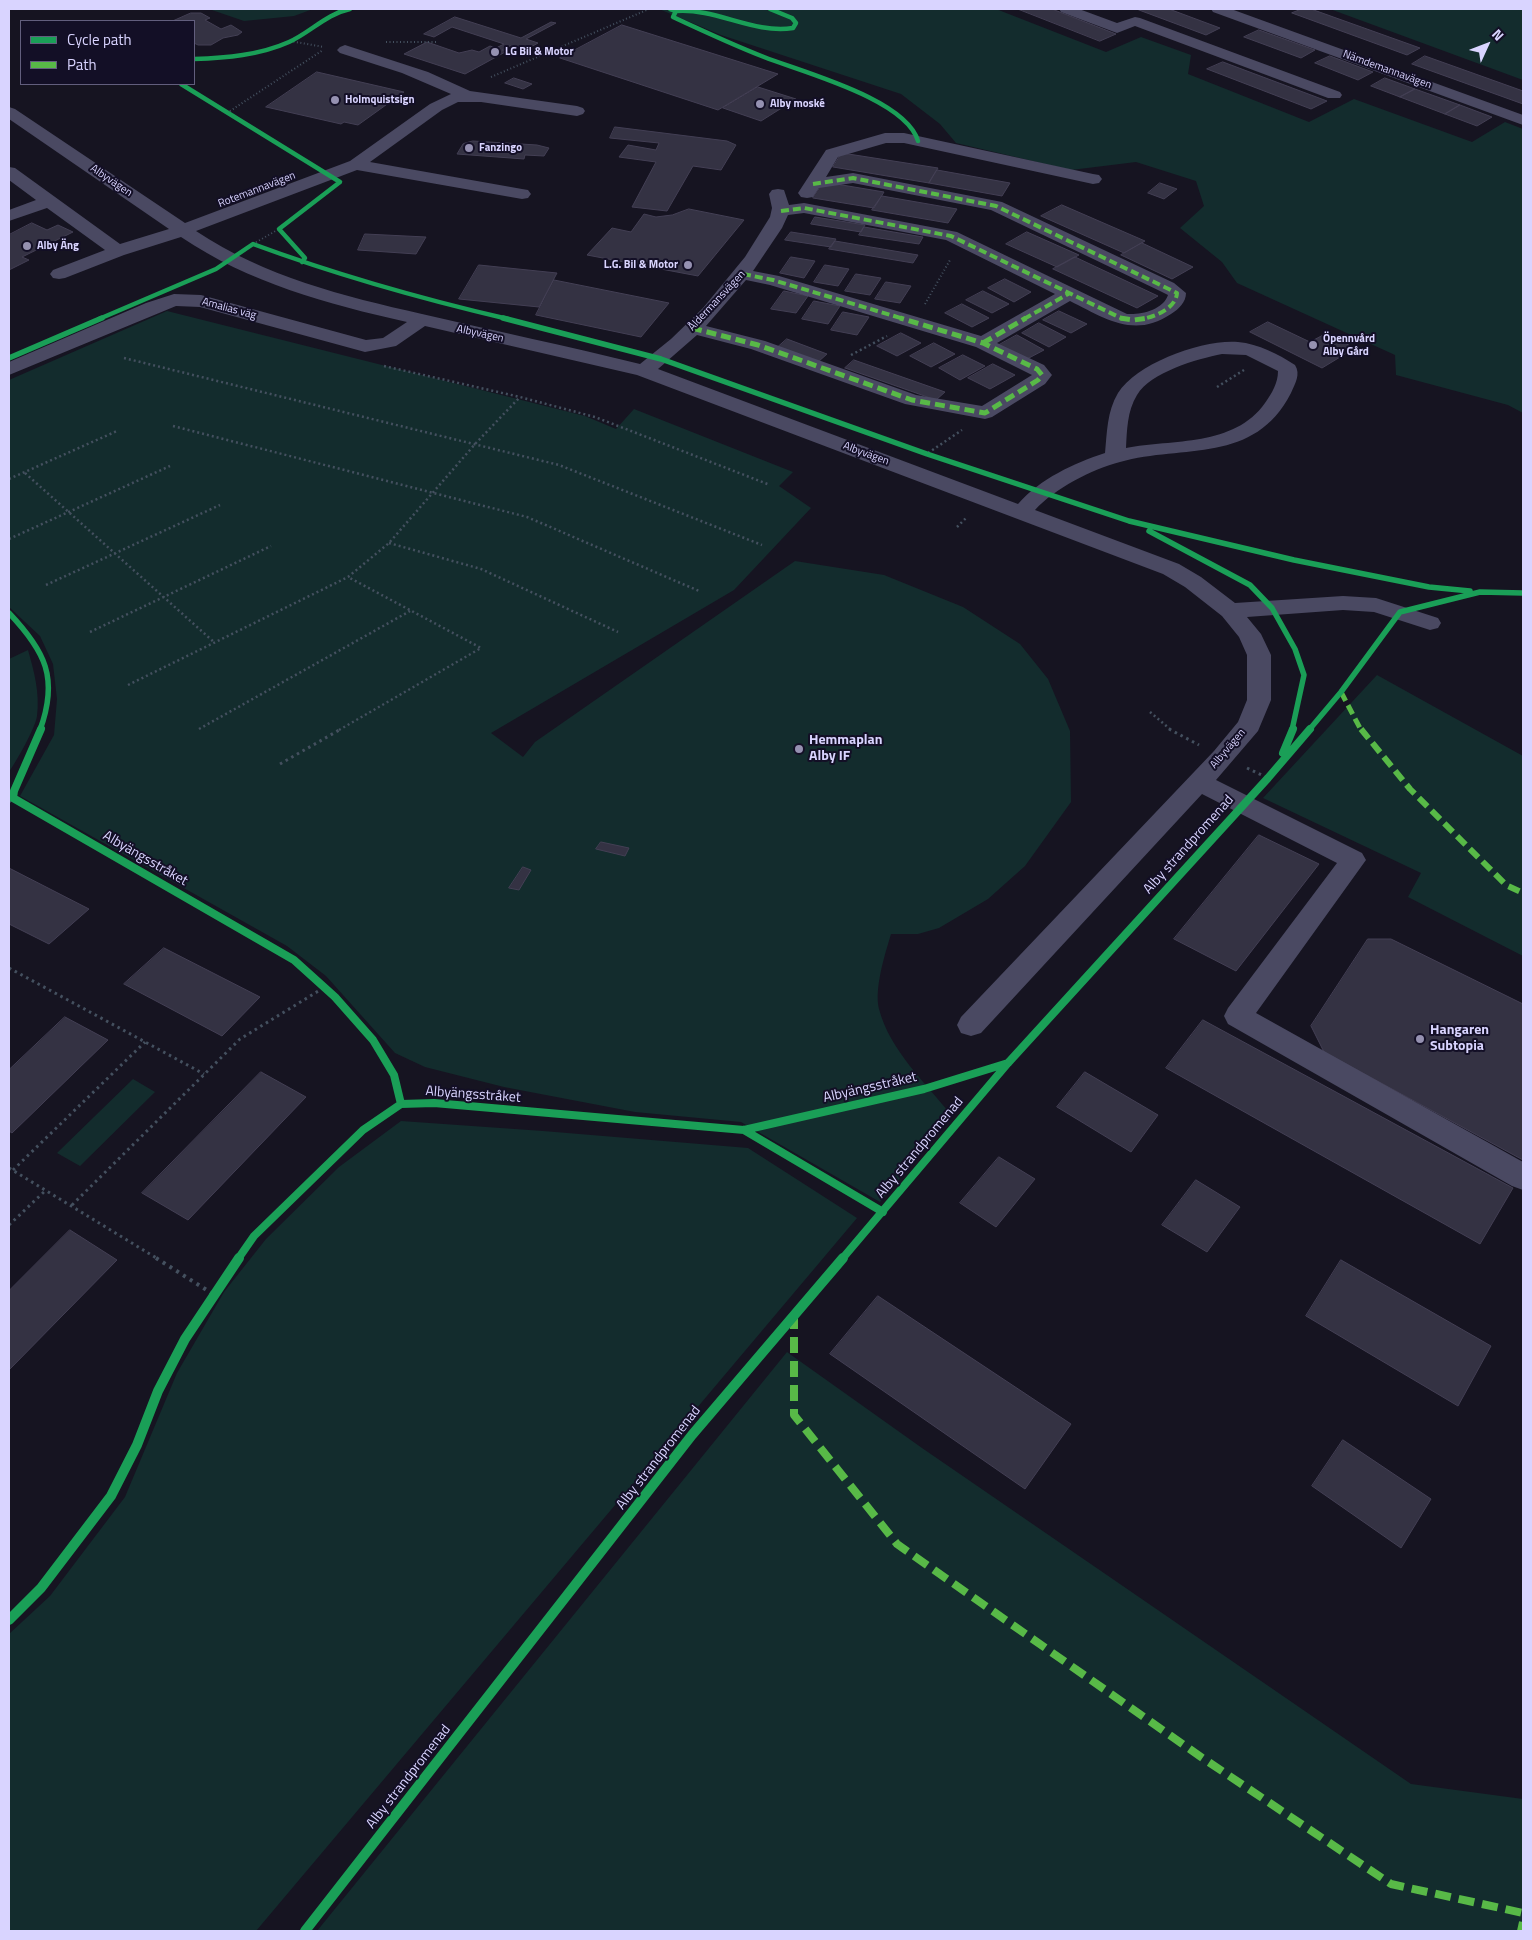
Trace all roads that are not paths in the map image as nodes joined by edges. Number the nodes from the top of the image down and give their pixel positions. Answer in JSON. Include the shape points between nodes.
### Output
{"nodes":[{"id":1,"x":1066,"y":9,"type":"edge"},
{"id":2,"x":1218,"y":9,"type":"edge"},
{"id":3,"x":1268,"y":13,"type":"dead end"},
{"id":4,"x":1251,"y":21,"type":"junction"},
{"id":5,"x":1235,"y":29,"type":"dead end"},
{"id":6,"x":1219,"y":38,"type":"dead end"},
{"id":7,"x":1203,"y":46,"type":"junction"},
{"id":8,"x":345,"y":50,"type":"dead end"},
{"id":9,"x":1334,"y":95,"type":"dead end"},
{"id":10,"x":467,"y":96,"type":"junction"},
{"id":11,"x":9,"y":112,"type":"edge"},
{"id":12,"x":577,"y":112,"type":"dead end"},
{"id":13,"x":1523,"y":120,"type":"edge"},
{"id":14,"x":356,"y":165,"type":"junction"},
{"id":15,"x":9,"y":172,"type":"edge"},
{"id":16,"x":1093,"y":179,"type":"dead end"},
{"id":17,"x":813,"y":184,"type":"junction"},
{"id":18,"x":522,"y":194,"type":"dead end"},
{"id":19,"x":49,"y":201,"type":"junction"},
{"id":20,"x":780,"y":202,"type":"junction"},
{"id":21,"x":9,"y":216,"type":"edge"},
{"id":22,"x":183,"y":230,"type":"junction"},
{"id":23,"x":118,"y":251,"type":"junction"},
{"id":24,"x":59,"y":274,"type":"dead end"},
{"id":25,"x":743,"y":274,"type":"junction"},
{"id":26,"x":1070,"y":293,"type":"junction"},
{"id":27,"x":421,"y":320,"type":"junction"},
{"id":28,"x":692,"y":328,"type":"junction"},
{"id":29,"x":983,"y":343,"type":"junction"},
{"id":30,"x":9,"y":369,"type":"edge"},
{"id":31,"x":644,"y":371,"type":"junction"},
{"id":32,"x":1115,"y":456,"type":"junction"},
{"id":33,"x":1022,"y":512,"type":"junction"},
{"id":34,"x":1230,"y":612,"type":"junction"},
{"id":35,"x":1430,"y":623,"type":"dead end"},
{"id":36,"x":1199,"y":782,"type":"junction"},
{"id":37,"x":971,"y":1025,"type":"dead end"},
{"id":38,"x":1523,"y":1177,"type":"edge"}],
"edges":[{"from":1,"to":7,"type":"street","via":[[1117,28],[1134,21]]},
{"from":2,"to":4,"type":"street","name":"Nämdemannavägen"},
{"from":3,"to":4,"type":"street"},
{"from":4,"to":5,"type":"street"},
{"from":4,"to":13,"type":"street","name":"Nämdemannavägen"},
{"from":6,"to":7,"type":"street"},
{"from":7,"to":9,"type":"street"},
{"from":8,"to":10,"type":"street","name":"Rotemannavägen","via":[[422,74]]},
{"from":10,"to":12,"type":"street","name":"Rotemannavägen"},
{"from":10,"to":14,"type":"street","name":"Rotemannavägen","via":[[436,107]]},
{"from":11,"to":22,"type":"street","name":"Albyvägen"},
{"from":14,"to":18,"type":"street"},
{"from":14,"to":22,"type":"street","name":"Rotemannavägen"},
{"from":15,"to":19,"type":"street"},
{"from":16,"to":17,"type":"street","via":[[904,138],[885,138],[832,154]]},
{"from":17,"to":20,"type":"street","via":[[807,194]]},
{"from":17,"to":26,"type":"street","via":[[853,178],[996,206],[1167,287],[1176,293],[1177,298],[1174,304],[1146,319],[1134,321],[1124,320]]},
{"from":19,"to":21,"type":"street"},
{"from":19,"to":23,"type":"street"},
{"from":20,"to":25,"type":"street","name":"Åldermansvägen","via":[[777,223]]},
{"from":20,"to":26,"type":"street","via":[[951,236]]},
{"from":22,"to":23,"type":"street","name":"Rotemannavägen"},
{"from":22,"to":27,"type":"street","name":"Albyvägen","via":[[235,263],[284,284]]},
{"from":23,"to":24,"type":"street","name":"Rotemannavägen"},
{"from":25,"to":28,"type":"street","name":"Åldermansvägen"},
{"from":25,"to":29,"type":"street","via":[[773,280]]},
{"from":26,"to":29,"type":"street"},
{"from":27,"to":30,"type":"street","name":"Amalias väg","via":[[392,342],[365,346],[201,301],[174,300],[153,306]]},
{"from":27,"to":31,"type":"street","name":"Albyvägen"},
{"from":28,"to":29,"type":"street","via":[[758,345],[912,400],[985,414],[1038,380],[1042,374]]},
{"from":28,"to":31,"type":"street","name":"Åldermansvägen"},
{"from":31,"to":33,"type":"street","name":"Albyvägen"},
{"from":32,"to":32,"type":"street","via":[[1119,414],[1132,388],[1158,368],[1180,358],[1239,348],[1288,369],[1289,377],[1269,415],[1241,434],[1207,445]]},
{"from":32,"to":33,"type":"street","via":[[1058,482],[1042,492]]},
{"from":33,"to":34,"type":"street","name":"Albyvägen","via":[[1171,569]]},
{"from":34,"to":35,"type":"street","via":[[1343,603],[1376,605]]},
{"from":34,"to":36,"type":"street","name":"Albyvägen","via":[[1249,634],[1259,655],[1259,700],[1248,725]]},
{"from":36,"to":37,"type":"street","name":"Albyvägen"},
{"from":36,"to":38,"type":"street","via":[[1354,860],[1238,1016]]}]}
